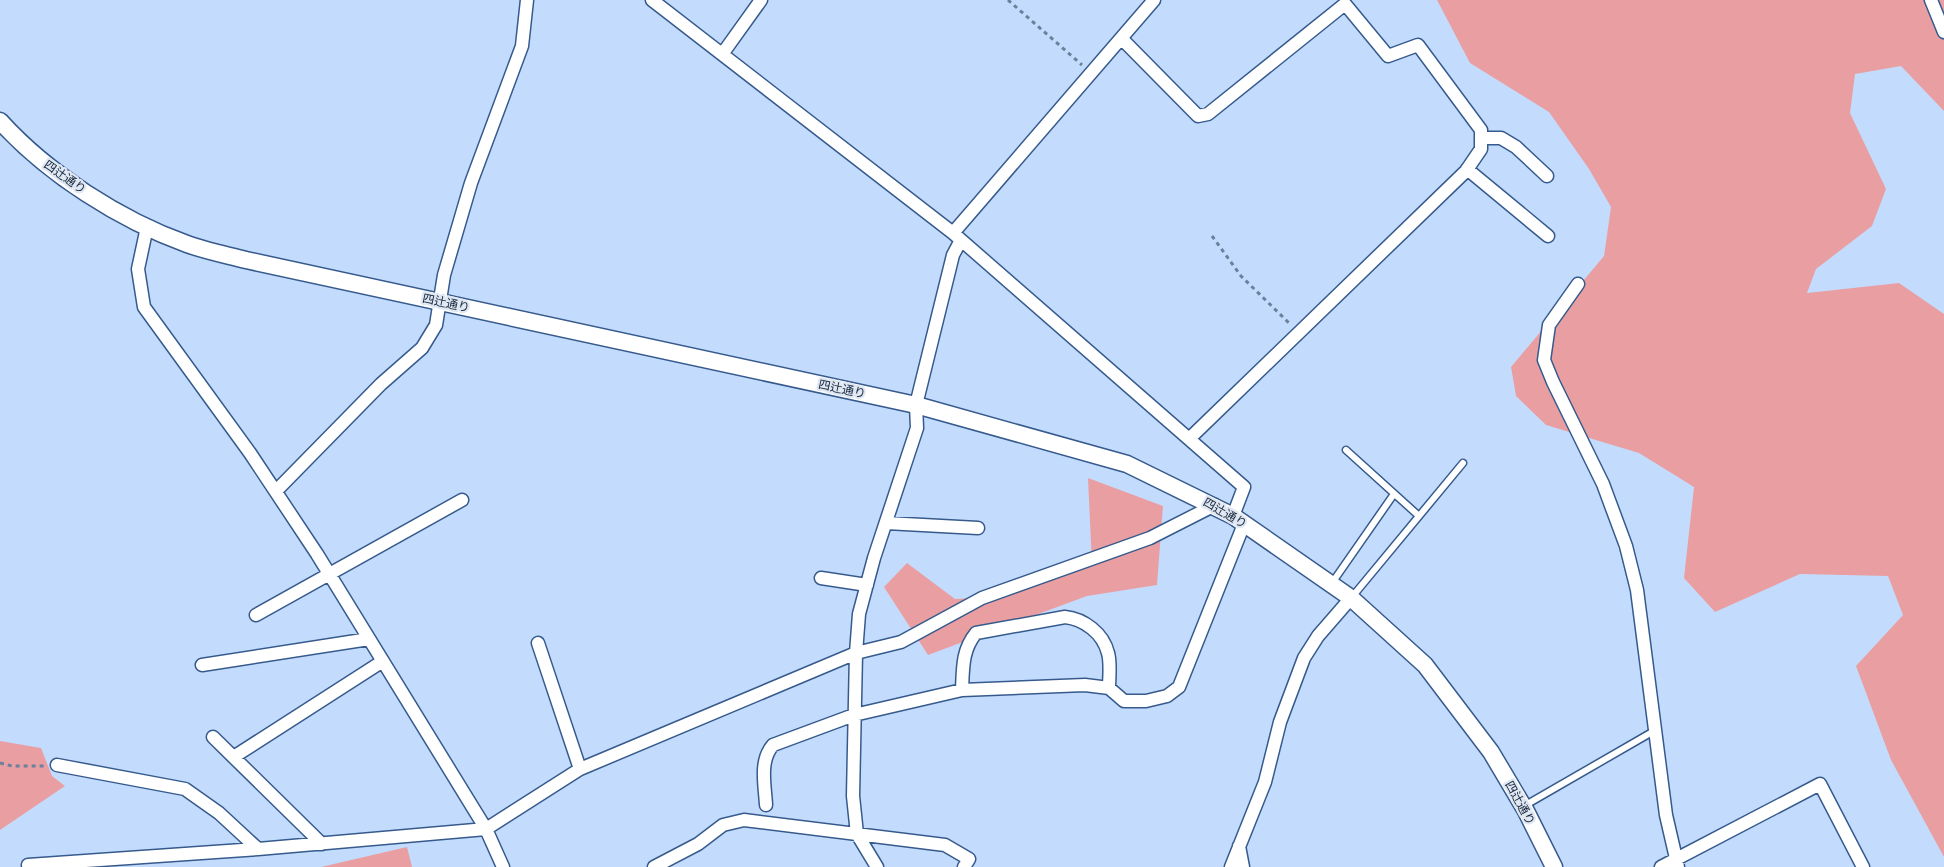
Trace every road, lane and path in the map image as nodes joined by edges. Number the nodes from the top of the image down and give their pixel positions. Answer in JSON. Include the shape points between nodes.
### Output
{"nodes":[{"id":1,"x":527,"y":0,"type":"edge"},
{"id":2,"x":652,"y":0,"type":"edge"},
{"id":3,"x":761,"y":0,"type":"edge"},
{"id":4,"x":1008,"y":0,"type":"edge"},
{"id":5,"x":1154,"y":0,"type":"edge"},
{"id":6,"x":1931,"y":0,"type":"edge"},
{"id":7,"x":1944,"y":32,"type":"edge"},
{"id":8,"x":1122,"y":39,"type":"junction"},
{"id":9,"x":723,"y":53,"type":"junction"},
{"id":10,"x":1092,"y":74,"type":"junction"},
{"id":11,"x":0,"y":121,"type":"edge"},
{"id":12,"x":1481,"y":138,"type":"junction"},
{"id":13,"x":1467,"y":168,"type":"junction"},
{"id":14,"x":1547,"y":176,"type":"dead end"},
{"id":15,"x":147,"y":227,"type":"junction"},
{"id":16,"x":957,"y":236,"type":"junction"},
{"id":17,"x":1212,"y":236,"type":"dead end"},
{"id":18,"x":1548,"y":236,"type":"dead end"},
{"id":19,"x":1578,"y":284,"type":"dead end"},
{"id":20,"x":439,"y":301,"type":"junction"},
{"id":21,"x":1298,"y":332,"type":"junction"},
{"id":22,"x":916,"y":405,"type":"junction"},
{"id":23,"x":1190,"y":438,"type":"junction"},
{"id":24,"x":1346,"y":450,"type":"dead end"},
{"id":25,"x":1463,"y":463,"type":"dead end"},
{"id":26,"x":276,"y":492,"type":"junction"},
{"id":27,"x":1394,"y":494,"type":"junction"},
{"id":28,"x":462,"y":500,"type":"dead end"},
{"id":29,"x":1215,"y":505,"type":"junction"},
{"id":30,"x":1419,"y":516,"type":"junction"},
{"id":31,"x":1239,"y":520,"type":"junction"},
{"id":32,"x":886,"y":524,"type":"junction"},
{"id":33,"x":978,"y":528,"type":"dead end"},
{"id":34,"x":330,"y":574,"type":"junction"},
{"id":35,"x":820,"y":578,"type":"dead end"},
{"id":36,"x":1331,"y":584,"type":"junction"},
{"id":37,"x":867,"y":585,"type":"junction"},
{"id":38,"x":1351,"y":598,"type":"junction"},
{"id":39,"x":256,"y":615,"type":"dead end"},
{"id":40,"x":369,"y":639,"type":"junction"},
{"id":41,"x":538,"y":644,"type":"dead end"},
{"id":42,"x":856,"y":654,"type":"junction"},
{"id":43,"x":383,"y":661,"type":"junction"},
{"id":44,"x":202,"y":665,"type":"dead end"},
{"id":45,"x":1109,"y":688,"type":"junction"},
{"id":46,"x":962,"y":690,"type":"junction"},
{"id":47,"x":854,"y":715,"type":"junction"},
{"id":48,"x":1654,"y":732,"type":"junction"},
{"id":49,"x":213,"y":736,"type":"dead end"},
{"id":50,"x":234,"y":756,"type":"junction"},
{"id":51,"x":0,"y":763,"type":"edge"},
{"id":52,"x":57,"y":765,"type":"joint"},
{"id":53,"x":580,"y":769,"type":"junction"},
{"id":54,"x":766,"y":804,"type":"dead end"},
{"id":55,"x":1523,"y":807,"type":"junction"},
{"id":56,"x":486,"y":829,"type":"junction"},
{"id":57,"x":857,"y":834,"type":"junction"},
{"id":58,"x":322,"y":844,"type":"junction"},
{"id":59,"x":1240,"y":846,"type":"junction"},
{"id":60,"x":258,"y":849,"type":"junction"},
{"id":61,"x":1677,"y":862,"type":"edge"},
{"id":62,"x":28,"y":865,"type":"dead end"},
{"id":63,"x":503,"y":867,"type":"edge"},
{"id":64,"x":654,"y":867,"type":"edge"},
{"id":65,"x":877,"y":867,"type":"edge"},
{"id":66,"x":964,"y":867,"type":"edge"},
{"id":67,"x":1231,"y":867,"type":"edge"},
{"id":68,"x":1243,"y":867,"type":"edge"},
{"id":69,"x":1554,"y":867,"type":"edge"},
{"id":70,"x":1661,"y":867,"type":"edge"},
{"id":71,"x":1863,"y":867,"type":"edge"}],
"edges":[{"from":1,"to":20,"type":"street","via":[[522,46],[471,183]]},
{"from":2,"to":9,"type":"street"},
{"from":3,"to":9,"type":"street"},
{"from":4,"to":10,"type":"path"},
{"from":5,"to":8,"type":"street"},
{"from":6,"to":7,"type":"street"},
{"from":8,"to":10,"type":"street"},
{"from":8,"to":12,"type":"street","via":[[1198,116],[1208,114],[1344,4],[1388,56],[1418,45],[1482,130]]},
{"from":9,"to":16,"type":"street"},
{"from":10,"to":16,"type":"street"},
{"from":11,"to":15,"type":"street","name":"四辻通り","via":[[24,148],[61,175]]},
{"from":12,"to":13,"type":"street","via":[[1481,149]]},
{"from":12,"to":14,"type":"street","via":[[1501,138],[1516,147]]},
{"from":13,"to":18,"type":"street"},
{"from":13,"to":21,"type":"street"},
{"from":15,"to":20,"type":"street","name":"四辻通り","via":[[188,244],[246,260]]},
{"from":15,"to":26,"type":"street","via":[[138,269],[144,307]]},
{"from":16,"to":22,"type":"street"},
{"from":16,"to":23,"type":"street"},
{"from":17,"to":21,"type":"path","via":[[1241,276]]},
{"from":19,"to":48,"type":"street","via":[[1549,325],[1544,360],[1603,484],[1626,546],[1637,590]]},
{"from":20,"to":22,"type":"street","name":"四辻通り"},
{"from":20,"to":26,"type":"street","via":[[436,325],[422,348],[381,384]]},
{"from":21,"to":23,"type":"street"},
{"from":22,"to":29,"type":"street","name":"四辻通り","via":[[1127,464]]},
{"from":22,"to":32,"type":"street","via":[[917,428]]},
{"from":23,"to":31,"type":"street","via":[[1244,487]]},
{"from":24,"to":27,"type":"lane"},
{"from":25,"to":30,"type":"lane"},
{"from":26,"to":34,"type":"street"},
{"from":27,"to":30,"type":"lane"},
{"from":27,"to":36,"type":"lane"},
{"from":28,"to":34,"type":"street"},
{"from":29,"to":31,"type":"street","name":"四辻通り"},
{"from":29,"to":42,"type":"street","via":[[1150,538],[982,598],[901,642]]},
{"from":30,"to":38,"type":"lane"},
{"from":31,"to":36,"type":"street","name":"四辻通り"},
{"from":31,"to":45,"type":"street","via":[[1179,687],[1167,696],[1146,701],[1124,701]]},
{"from":32,"to":33,"type":"street"},
{"from":32,"to":37,"type":"street"},
{"from":34,"to":39,"type":"street"},
{"from":34,"to":40,"type":"street"},
{"from":35,"to":37,"type":"street"},
{"from":36,"to":38,"type":"street","name":"四辻通り"},
{"from":37,"to":42,"type":"street","via":[[859,614]]},
{"from":38,"to":55,"type":"street","name":"四辻通り","via":[[1425,665],[1491,752]]},
{"from":38,"to":59,"type":"street","via":[[1318,636],[1304,658],[1280,722],[1265,782]]},
{"from":40,"to":43,"type":"street"},
{"from":40,"to":44,"type":"street"},
{"from":41,"to":53,"type":"street"},
{"from":42,"to":47,"type":"street"},
{"from":42,"to":53,"type":"street"},
{"from":43,"to":50,"type":"street"},
{"from":43,"to":56,"type":"street"},
{"from":45,"to":46,"type":"street","via":[[1085,685]]},
{"from":45,"to":46,"type":"street","via":[[1108,652],[1095,631],[1080,619],[1065,617],[976,633],[967,644]]},
{"from":46,"to":47,"type":"street"},
{"from":47,"to":54,"type":"street","via":[[773,746],[766,752]]},
{"from":47,"to":57,"type":"street","via":[[853,796]]},
{"from":48,"to":55,"type":"lane"},
{"from":48,"to":61,"type":"street","via":[[1666,815]]},
{"from":49,"to":50,"type":"street"},
{"from":50,"to":58,"type":"street"},
{"from":51,"to":52,"type":"path","via":[[12,766]]},
{"from":52,"to":60,"type":"street","via":[[185,789]]},
{"from":53,"to":56,"type":"street"},
{"from":55,"to":69,"type":"street","name":"四辻通り"},
{"from":56,"to":58,"type":"street"},
{"from":56,"to":63,"type":"street"},
{"from":57,"to":64,"type":"street","via":[[744,820],[723,825],[698,844]]},
{"from":57,"to":65,"type":"street"},
{"from":57,"to":66,"type":"street","via":[[945,845],[969,859]]},
{"from":58,"to":60,"type":"street"},
{"from":59,"to":67,"type":"street"},
{"from":59,"to":68,"type":"street"},
{"from":60,"to":62,"type":"street"},
{"from":61,"to":70,"type":"street"},
{"from":61,"to":71,"type":"street","via":[[1820,784]]}]}
